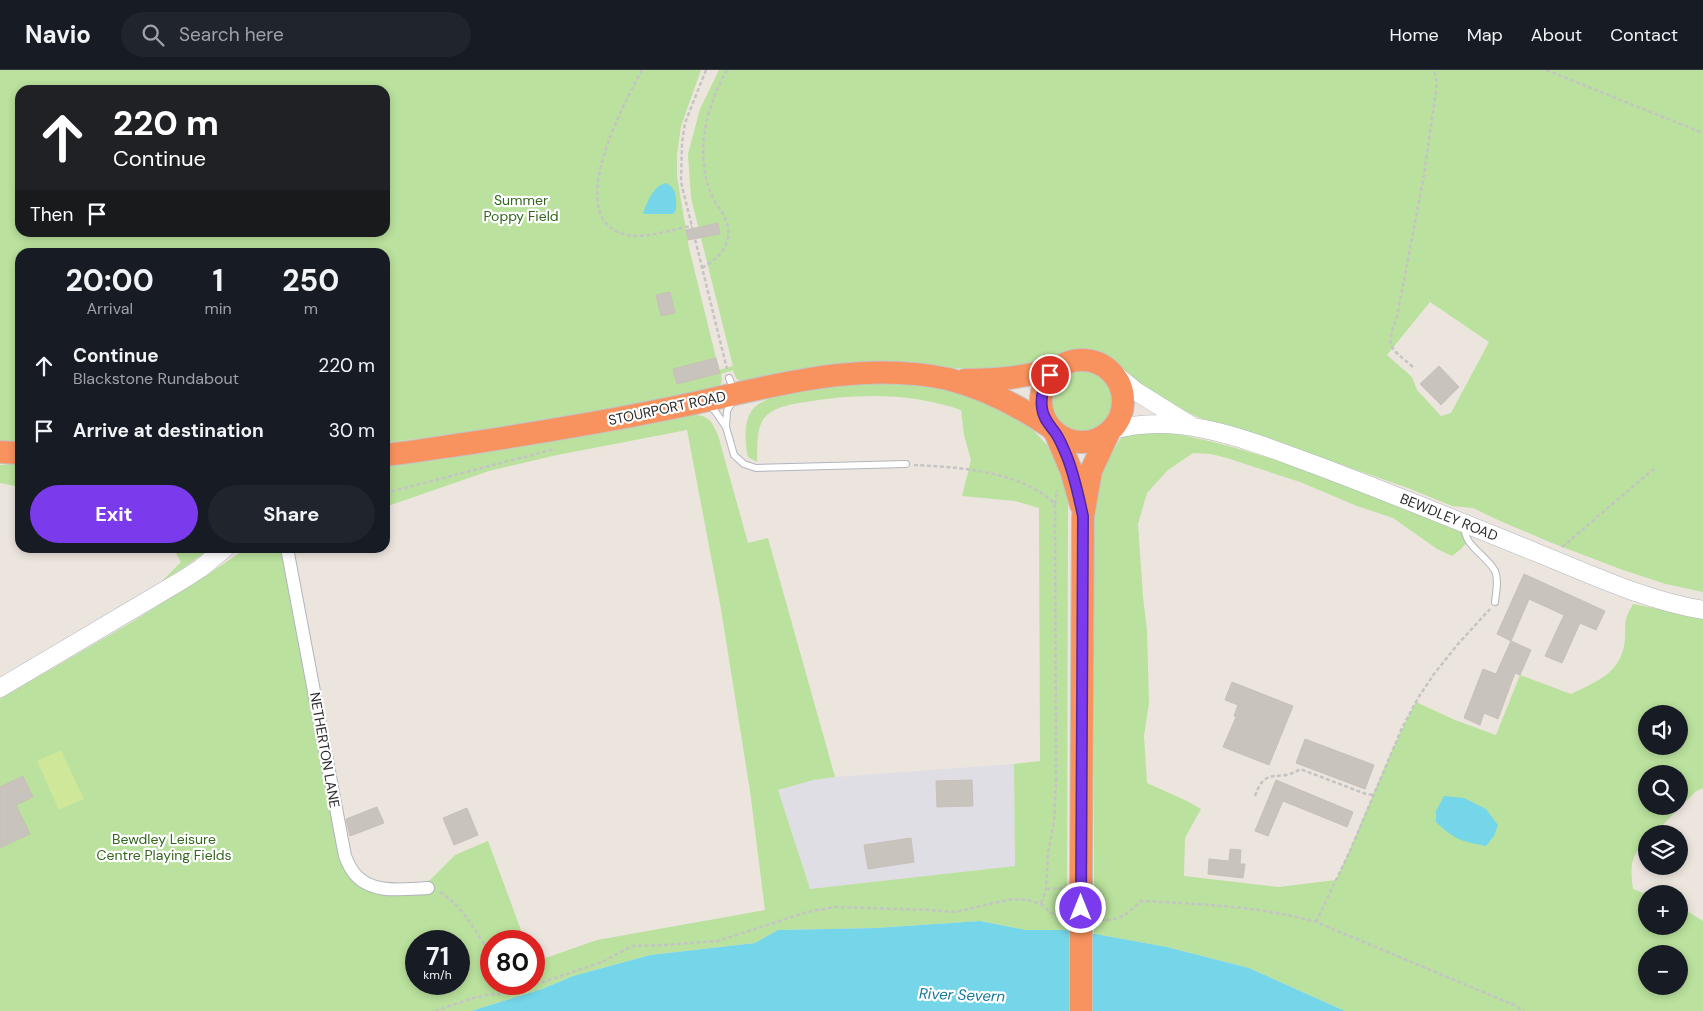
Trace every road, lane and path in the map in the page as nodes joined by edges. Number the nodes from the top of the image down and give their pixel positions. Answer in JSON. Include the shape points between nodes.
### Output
{"nodes":[{"id":1,"x":642,"y":70,"type":"edge"},
{"id":2,"x":706,"y":70,"type":"edge"},
{"id":3,"x":727,"y":70,"type":"edge"},
{"id":4,"x":1434,"y":70,"type":"edge"},
{"id":5,"x":1546,"y":70,"type":"edge"},
{"id":6,"x":1703,"y":133,"type":"edge"},
{"id":7,"x":692,"y":226,"type":"junction"},
{"id":8,"x":702,"y":268,"type":"junction"},
{"id":9,"x":1058,"y":366,"type":"junction"},
{"id":10,"x":1413,"y":367,"type":"dead end"},
{"id":11,"x":1116,"y":375,"type":"junction"},
{"id":12,"x":949,"y":380,"type":"junction"},
{"id":13,"x":732,"y":386,"type":"junction"},
{"id":14,"x":702,"y":401,"type":"junction"},
{"id":15,"x":726,"y":427,"type":"junction"},
{"id":16,"x":1194,"y":427,"type":"junction"},
{"id":17,"x":1052,"y":429,"type":"junction"},
{"id":18,"x":1110,"y":432,"type":"junction"},
{"id":19,"x":0,"y":452,"type":"edge"},
{"id":20,"x":15,"y":454,"type":"edge"},
{"id":21,"x":390,"y":455,"type":"edge"},
{"id":22,"x":906,"y":464,"type":"joint"},
{"id":23,"x":1656,"y":467,"type":"dead end"},
{"id":24,"x":1083,"y":516,"type":"junction"},
{"id":25,"x":1465,"y":523,"type":"junction"},
{"id":26,"x":218,"y":553,"type":"edge"},
{"id":27,"x":288,"y":553,"type":"edge"},
{"id":28,"x":1550,"y":558,"type":"junction"},
{"id":29,"x":1495,"y":602,"type":"joint"},
{"id":30,"x":1703,"y":610,"type":"edge"},
{"id":31,"x":0,"y":688,"type":"edge"},
{"id":32,"x":1373,"y":795,"type":"junction"},
{"id":33,"x":1255,"y":796,"type":"dead end"},
{"id":34,"x":428,"y":888,"type":"joint"},
{"id":35,"x":1046,"y":889,"type":"junction"},
{"id":36,"x":1076,"y":889,"type":"junction"},
{"id":37,"x":1041,"y":904,"type":"junction"},
{"id":38,"x":1066,"y":918,"type":"dead end"},
{"id":39,"x":1096,"y":920,"type":"dead end"},
{"id":40,"x":1316,"y":922,"type":"junction"},
{"id":41,"x":480,"y":939,"type":"edge"},
{"id":42,"x":545,"y":981,"type":"edge"},
{"id":43,"x":490,"y":995,"type":"edge"},
{"id":44,"x":435,"y":1011,"type":"edge"},
{"id":45,"x":1081,"y":1011,"type":"edge"},
{"id":46,"x":1524,"y":1011,"type":"edge"}],
"edges":[{"from":1,"to":7,"type":"path","via":[[613,129],[598,174],[596,193],[599,211],[614,230],[627,235],[640,236]]},
{"from":2,"to":7,"type":"path","via":[[685,123],[682,143],[681,182]]},
{"from":3,"to":8,"type":"path","via":[[707,120],[703,163],[706,180],[726,220],[728,236],[722,252]]},
{"from":4,"to":10,"type":"path","via":[[1437,83],[1424,175],[1397,317],[1389,338],[1395,352]]},
{"from":5,"to":6,"type":"path"},
{"from":7,"to":8,"type":"path"},
{"from":8,"to":13,"type":"path"},
{"from":9,"to":11,"type":"highway","via":[[1082,359],[1095,361]]},
{"from":9,"to":12,"type":"highway","name":"STOURPORT ROAD","via":[[1014,378]]},
{"from":9,"to":17,"type":"highway","via":[[1044,385],[1041,397],[1042,409]]},
{"from":11,"to":16,"type":"main road","name":"BEWDLEY ROAD"},
{"from":11,"to":18,"type":"highway","via":[[1124,400],[1122,414]]},
{"from":12,"to":13,"type":"highway","name":"STOURPORT ROAD","via":[[902,374],[857,374]]},
{"from":12,"to":17,"type":"highway","name":"STOURPORT ROAD","via":[[1010,403]]},
{"from":13,"to":14,"type":"highway","name":"STOURPORT ROAD"},
{"from":13,"to":15,"type":"lane"},
{"from":14,"to":15,"type":"lane","via":[[715,411]]},
{"from":14,"to":21,"type":"highway","name":"STOURPORT ROAD","via":[[567,428]]},
{"from":15,"to":22,"type":"lane","via":[[734,456],[756,468]]},
{"from":16,"to":18,"type":"main road","name":"BEWDLEY ROAD","via":[[1141,424]]},
{"from":16,"to":25,"type":"main road","name":"BEWDLEY ROAD","via":[[1269,448]]},
{"from":17,"to":18,"type":"highway","via":[[1066,439],[1078,442],[1090,442]]},
{"from":17,"to":24,"type":"highway","via":[[1071,470]]},
{"from":18,"to":24,"type":"highway","via":[[1091,471]]},
{"from":19,"to":20,"type":"highway"},
{"from":22,"to":35,"type":"path","via":[[949,466],[1020,481],[1046,495],[1055,504],[1056,780]]},
{"from":23,"to":28,"type":"path"},
{"from":24,"to":36,"type":"highway"},
{"from":25,"to":28,"type":"main road","name":"BEWDLEY ROAD"},
{"from":25,"to":29,"type":"lane","via":[[1467,542],[1485,558],[1495,573]]},
{"from":26,"to":31,"type":"main road","via":[[184,579]]},
{"from":27,"to":34,"type":"street","name":"NETHERTON LANE","via":[[345,856],[363,882],[382,889]]},
{"from":28,"to":30,"type":"main road","name":"BEWDLEY ROAD","via":[[1638,593]]},
{"from":29,"to":32,"type":"path","via":[[1458,644],[1418,698]]},
{"from":32,"to":33,"type":"path","via":[[1300,769],[1291,775],[1265,778]]},
{"from":32,"to":40,"type":"path"},
{"from":34,"to":41,"type":"path","via":[[450,898]]},
{"from":35,"to":36,"type":"path"},
{"from":35,"to":37,"type":"path"},
{"from":36,"to":45,"type":"highway","bridge":true},
{"from":37,"to":38,"type":"path","via":[[1051,913]]},
{"from":37,"to":42,"type":"path","via":[[1012,899],[955,912],[835,907],[776,921],[718,941],[632,946],[602,962]]},
{"from":39,"to":40,"type":"path","via":[[1114,920],[1127,914],[1141,901],[1288,914]]},
{"from":40,"to":46,"type":"path"},
{"from":43,"to":44,"type":"path"}]}
